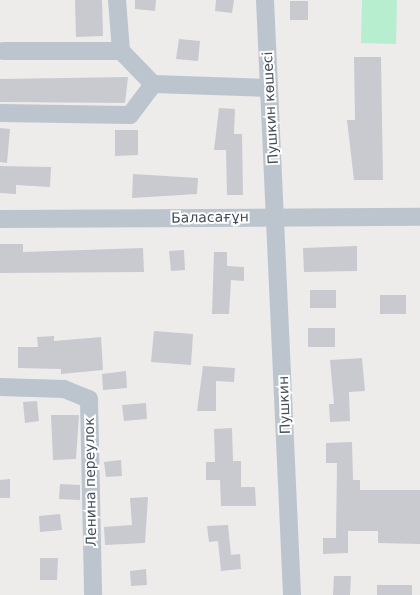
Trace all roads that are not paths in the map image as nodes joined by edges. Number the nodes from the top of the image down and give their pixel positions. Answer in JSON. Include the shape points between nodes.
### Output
{"nodes":[{"id":1,"x":117,"y":0,"type":"edge"},
{"id":2,"x":265,"y":0,"type":"edge"},
{"id":3,"x":3,"y":51,"type":"dead end"},
{"id":4,"x":121,"y":51,"type":"junction"},
{"id":5,"x":154,"y":84,"type":"junction"},
{"id":6,"x":268,"y":88,"type":"junction"},
{"id":7,"x":0,"y":113,"type":"edge"},
{"id":8,"x":276,"y":216,"type":"junction"},
{"id":9,"x":420,"y":217,"type":"edge"},
{"id":10,"x":0,"y":219,"type":"edge"},
{"id":11,"x":0,"y":387,"type":"edge"},
{"id":12,"x":93,"y":595,"type":"edge"},
{"id":13,"x":292,"y":595,"type":"edge"}],
"edges":[{"from":1,"to":4,"type":"street"},
{"from":2,"to":6,"type":"street","name":"Пушкин көшесі"},
{"from":3,"to":4,"type":"street"},
{"from":4,"to":5,"type":"street"},
{"from":5,"to":6,"type":"street"},
{"from":5,"to":7,"type":"street","via":[[130,115]]},
{"from":6,"to":8,"type":"street","name":"Пушкин көшесі"},
{"from":8,"to":9,"type":"street","name":"Баласағұн"},
{"from":8,"to":10,"type":"street","name":"Баласағұн"},
{"from":8,"to":13,"type":"street","name":"Пушкин"},
{"from":11,"to":12,"type":"street","name":"Ленина переулок","via":[[64,389],[88,399]]}]}
